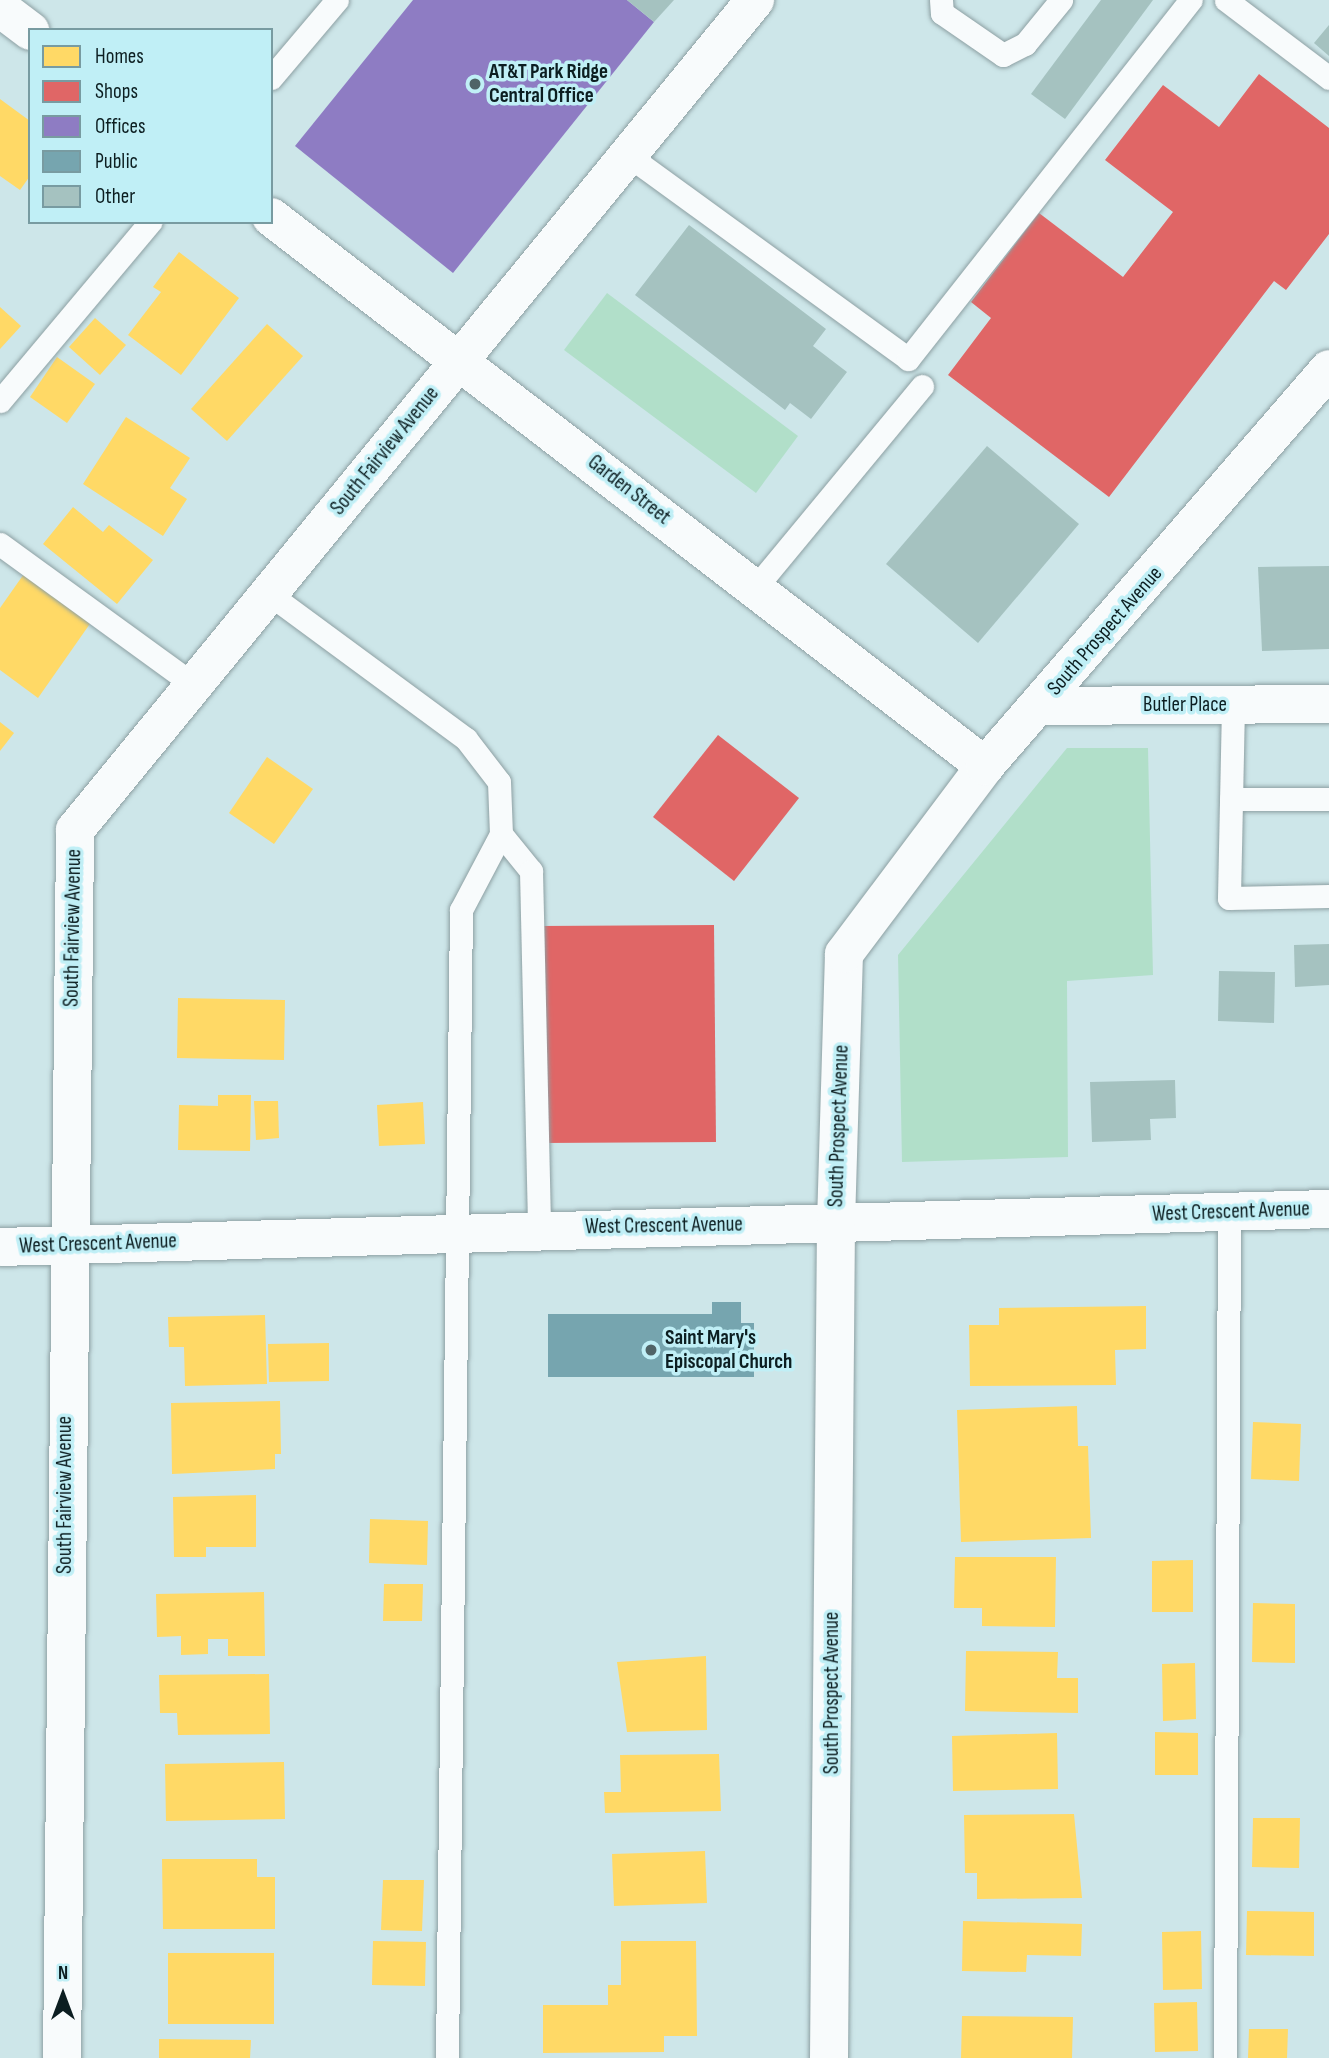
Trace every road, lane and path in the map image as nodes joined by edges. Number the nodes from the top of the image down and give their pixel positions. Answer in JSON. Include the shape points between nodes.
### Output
{"nodes":[{"id":1,"x":337,"y":0,"type":"edge"},
{"id":2,"x":755,"y":0,"type":"edge"},
{"id":3,"x":941,"y":0,"type":"edge"},
{"id":4,"x":1062,"y":0,"type":"edge"},
{"id":5,"x":1190,"y":0,"type":"edge"},
{"id":6,"x":1226,"y":0,"type":"edge"},
{"id":7,"x":0,"y":8,"type":"edge"},
{"id":8,"x":28,"y":30,"type":"edge"},
{"id":9,"x":273,"y":76,"type":"edge"},
{"id":10,"x":1329,"y":78,"type":"edge"},
{"id":11,"x":629,"y":156,"type":"junction"},
{"id":12,"x":273,"y":219,"type":"edge"},
{"id":13,"x":148,"y":224,"type":"edge"},
{"id":14,"x":461,"y":359,"type":"junction"},
{"id":15,"x":1329,"y":369,"type":"edge"},
{"id":16,"x":922,"y":386,"type":"dead end"},
{"id":17,"x":0,"y":401,"type":"edge"},
{"id":18,"x":0,"y":544,"type":"edge"},
{"id":19,"x":755,"y":588,"type":"junction"},
{"id":20,"x":268,"y":593,"type":"junction"},
{"id":21,"x":194,"y":685,"type":"junction"},
{"id":22,"x":1329,"y":704,"type":"edge"},
{"id":23,"x":1041,"y":705,"type":"junction"},
{"id":24,"x":1233,"y":705,"type":"junction"},
{"id":25,"x":985,"y":766,"type":"junction"},
{"id":26,"x":1231,"y":799,"type":"junction"},
{"id":27,"x":1329,"y":799,"type":"edge"},
{"id":28,"x":500,"y":834,"type":"junction"},
{"id":29,"x":1329,"y":896,"type":"edge"},
{"id":30,"x":1329,"y":1209,"type":"edge"},
{"id":31,"x":1229,"y":1212,"type":"junction"},
{"id":32,"x":836,"y":1223,"type":"junction"},
{"id":33,"x":539,"y":1229,"type":"junction"},
{"id":34,"x":457,"y":1230,"type":"junction"},
{"id":35,"x":66,"y":1245,"type":"junction"},
{"id":36,"x":0,"y":1247,"type":"edge"},
{"id":37,"x":62,"y":2058,"type":"edge"},
{"id":38,"x":447,"y":2058,"type":"edge"},
{"id":39,"x":829,"y":2058,"type":"edge"},
{"id":40,"x":1225,"y":2058,"type":"edge"}],
"edges":[{"from":1,"to":9,"type":"lane"},
{"from":2,"to":11,"type":"street","name":"South Fairview Avenue"},
{"from":3,"to":4,"type":"lane","via":[[942,13],[1003,55],[1026,44]]},
{"from":5,"to":11,"type":"lane","via":[[908,359]]},
{"from":6,"to":10,"type":"lane"},
{"from":7,"to":8,"type":"street"},
{"from":11,"to":14,"type":"street","name":"South Fairview Avenue"},
{"from":12,"to":14,"type":"street","name":"Garden Street"},
{"from":13,"to":17,"type":"lane"},
{"from":14,"to":19,"type":"street","name":"Garden Street"},
{"from":14,"to":20,"type":"street","name":"South Fairview Avenue"},
{"from":15,"to":23,"type":"street","name":"South Prospect Avenue"},
{"from":16,"to":19,"type":"lane"},
{"from":18,"to":21,"type":"lane"},
{"from":19,"to":25,"type":"street","name":"Garden Street"},
{"from":20,"to":21,"type":"street","name":"South Fairview Avenue"},
{"from":20,"to":28,"type":"lane","via":[[466,738],[499,782]]},
{"from":21,"to":35,"type":"street","name":"South Fairview Avenue","via":[[75,830]]},
{"from":22,"to":24,"type":"street","name":"Butler Place"},
{"from":23,"to":24,"type":"street","name":"Butler Place"},
{"from":23,"to":25,"type":"street","name":"South Prospect Avenue"},
{"from":24,"to":26,"type":"lane"},
{"from":25,"to":32,"type":"street","name":"South Prospect Avenue","via":[[844,954]]},
{"from":26,"to":27,"type":"lane"},
{"from":26,"to":29,"type":"lane","via":[[1229,898]]},
{"from":28,"to":33,"type":"lane","via":[[531,871]]},
{"from":28,"to":34,"type":"lane","via":[[461,910]]},
{"from":30,"to":31,"type":"street","name":"West Crescent Avenue"},
{"from":31,"to":32,"type":"street","name":"West Crescent Avenue"},
{"from":31,"to":40,"type":"lane"},
{"from":32,"to":33,"type":"street","name":"West Crescent Avenue"},
{"from":32,"to":39,"type":"street","name":"South Prospect Avenue"},
{"from":33,"to":34,"type":"street","name":"West Crescent Avenue"},
{"from":34,"to":35,"type":"street","name":"West Crescent Avenue"},
{"from":34,"to":38,"type":"lane"},
{"from":35,"to":36,"type":"street","name":"West Crescent Avenue"},
{"from":35,"to":37,"type":"street","name":"South Fairview Avenue"}]}
